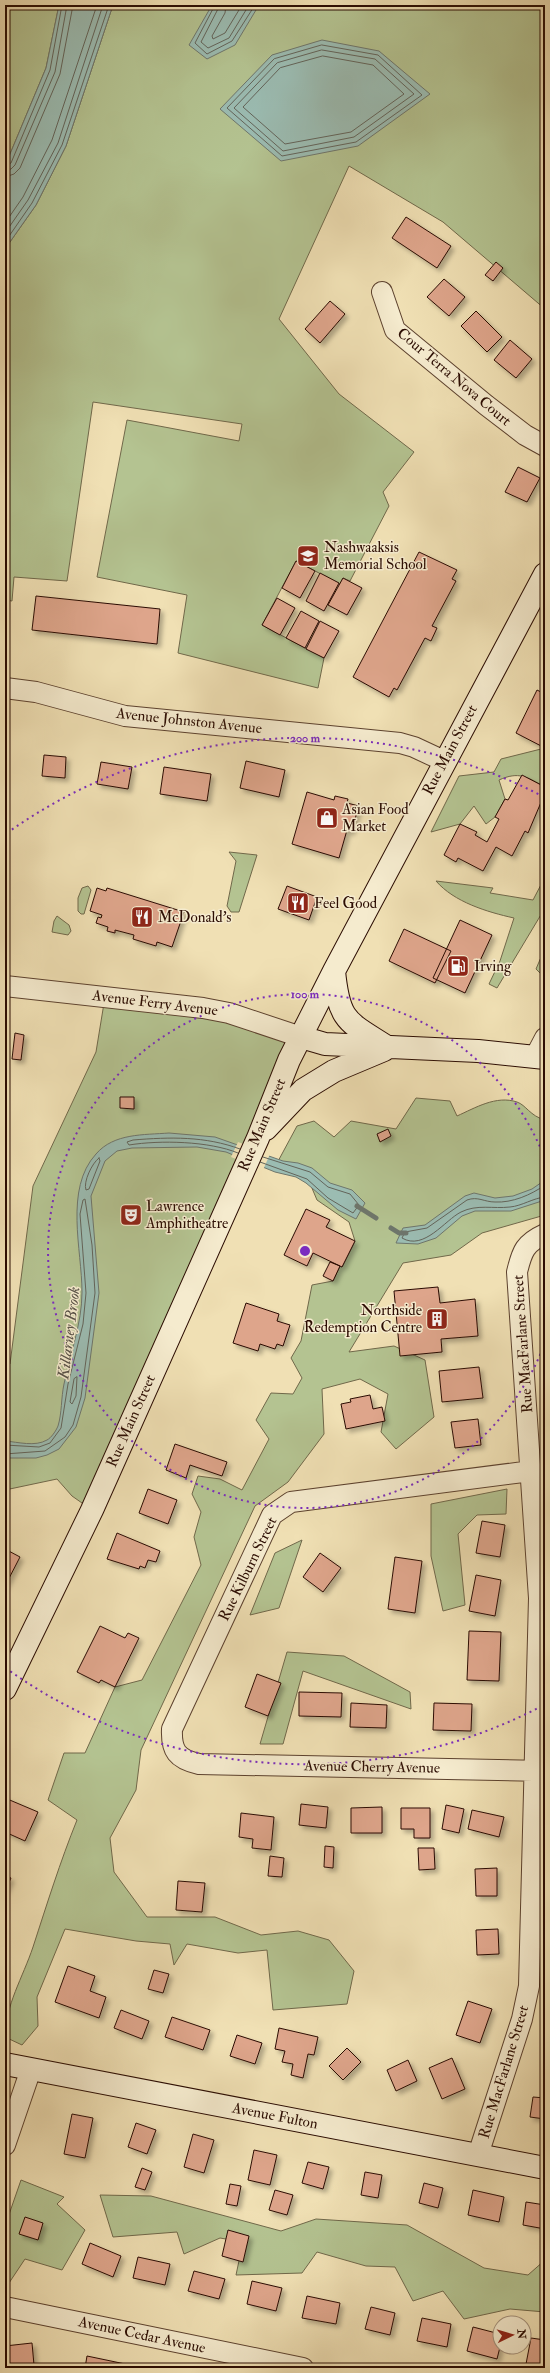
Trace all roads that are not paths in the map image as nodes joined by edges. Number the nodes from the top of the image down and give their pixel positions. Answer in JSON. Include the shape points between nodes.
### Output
{"nodes":[{"id":1,"x":382,"y":292,"type":"dead end"},
{"id":2,"x":545,"y":446,"type":"edge"},
{"id":3,"x":545,"y":574,"type":"edge"},
{"id":4,"x":5,"y":688,"type":"edge"},
{"id":5,"x":444,"y":761,"type":"junction"},
{"id":6,"x":334,"y":971,"type":"junction"},
{"id":7,"x":5,"y":986,"type":"edge"},
{"id":8,"x":301,"y":1036,"type":"junction"},
{"id":9,"x":545,"y":1038,"type":"edge"},
{"id":10,"x":388,"y":1048,"type":"junction"},
{"id":11,"x":540,"y":1057,"type":"edge"},
{"id":12,"x":258,"y":1138,"type":"junction"},
{"id":13,"x":545,"y":1234,"type":"edge"},
{"id":14,"x":531,"y":1471,"type":"junction"},
{"id":15,"x":5,"y":1689,"type":"edge"},
{"id":16,"x":199,"y":1764,"type":"joint"},
{"id":17,"x":539,"y":1771,"type":"edge"},
{"id":18,"x":5,"y":2064,"type":"edge"},
{"id":19,"x":31,"y":2069,"type":"junction"},
{"id":20,"x":5,"y":2145,"type":"edge"},
{"id":21,"x":478,"y":2155,"type":"junction"},
{"id":22,"x":545,"y":2168,"type":"edge"},
{"id":23,"x":5,"y":2307,"type":"edge"},
{"id":24,"x":303,"y":2368,"type":"edge"}],
"edges":[{"from":1,"to":2,"type":"street","name":"Cour Terra Nova Court","via":[[395,330],[486,406],[525,435]]},
{"from":3,"to":5,"type":"main road","name":"Rue Main Street"},
{"from":4,"to":5,"type":"street","name":"Avenue Johnston Avenue","via":[[36,692],[126,716],[400,744],[414,747]]},
{"from":5,"to":6,"type":"main road","name":"Rue Main Street"},
{"from":6,"to":8,"type":"main road","name":"Rue Main Street"},
{"from":6,"to":10,"type":"main road","via":[[336,996],[344,1016]]},
{"from":7,"to":8,"type":"street","name":"Avenue Ferry Avenue","via":[[203,1008],[229,1013]]},
{"from":8,"to":10,"type":"main road","via":[[325,1044]]},
{"from":8,"to":12,"type":"main road","name":"Rue Main Street"},
{"from":9,"to":11,"type":"street"},
{"from":10,"to":11,"type":"main road","via":[[478,1051]]},
{"from":10,"to":12,"type":"main road","via":[[334,1070],[303,1090]]},
{"from":12,"to":15,"type":"main road","name":"Rue Main Street","via":[[90,1514]]},
{"from":13,"to":14,"type":"street","name":"Rue MacFarlane Street","via":[[531,1240],[521,1254],[517,1272]]},
{"from":14,"to":16,"type":"street","name":"Rue Kilburn Street","via":[[291,1502],[272,1515],[172,1729],[171,1742],[176,1753],[187,1761]]},
{"from":14,"to":17,"type":"street","name":"Rue MacFarlane Street","via":[[539,1598]]},
{"from":16,"to":17,"type":"street","name":"Avenue Cherry Avenue"},
{"from":17,"to":21,"type":"street","name":"Rue MacFarlane Street","via":[[529,1986],[522,2019]]},
{"from":18,"to":19,"type":"main road","name":"Avenue Fulton"},
{"from":19,"to":20,"type":"street"},
{"from":19,"to":21,"type":"main road","name":"Avenue Fulton"},
{"from":21,"to":22,"type":"main road","name":"Avenue Fulton"},
{"from":23,"to":24,"type":"street","name":"Avenue Cedar Avenue"}]}
